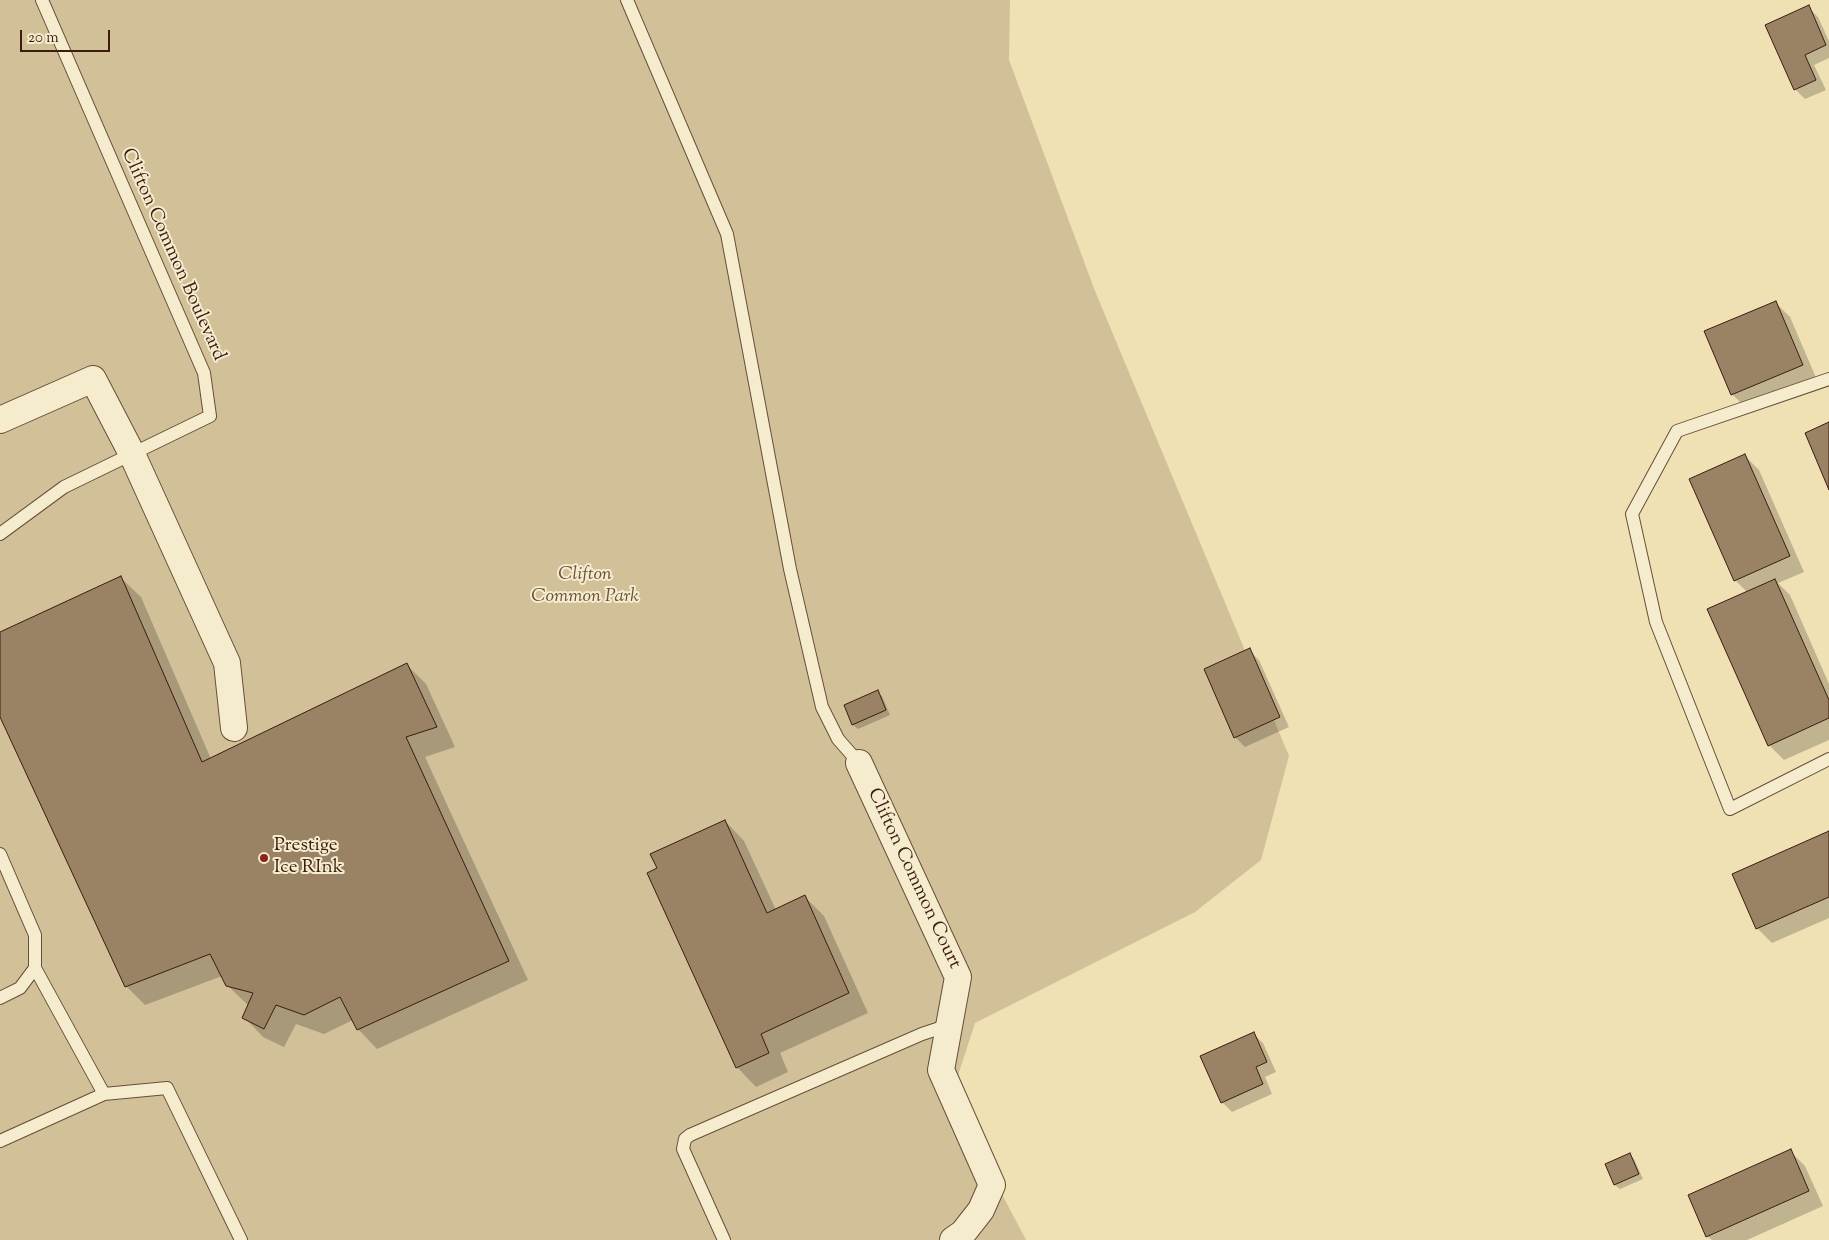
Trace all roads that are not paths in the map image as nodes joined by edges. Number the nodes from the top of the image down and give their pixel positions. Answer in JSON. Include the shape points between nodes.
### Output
{"nodes":[{"id":1,"x":42,"y":0,"type":"edge"},
{"id":2,"x":627,"y":0,"type":"edge"},
{"id":3,"x":1829,"y":379,"type":"edge"},
{"id":4,"x":0,"y":420,"type":"edge"},
{"id":5,"x":132,"y":454,"type":"junction"},
{"id":6,"x":0,"y":534,"type":"edge"},
{"id":7,"x":234,"y":728,"type":"dead end"},
{"id":8,"x":1829,"y":759,"type":"edge"},
{"id":9,"x":859,"y":763,"type":"joint"},
{"id":10,"x":0,"y":854,"type":"edge"},
{"id":11,"x":35,"y":968,"type":"junction"},
{"id":12,"x":0,"y":998,"type":"edge"},
{"id":13,"x":949,"y":1025,"type":"junction"},
{"id":14,"x":104,"y":1094,"type":"junction"},
{"id":15,"x":0,"y":1141,"type":"edge"},
{"id":16,"x":241,"y":1240,"type":"edge"},
{"id":17,"x":724,"y":1240,"type":"edge"},
{"id":18,"x":953,"y":1240,"type":"edge"}],
"edges":[{"from":1,"to":5,"type":"lane","name":"Clifton Common Boulevard","via":[[204,373],[210,416]]},
{"from":2,"to":9,"type":"lane","via":[[727,234],[790,569],[822,707],[838,739]]},
{"from":3,"to":8,"type":"lane","via":[[1677,431],[1632,514],[1656,622],[1730,809]]},
{"from":4,"to":5,"type":"street","via":[[93,379]]},
{"from":5,"to":6,"type":"lane","name":"Clifton Common Boulevard","via":[[64,487]]},
{"from":5,"to":7,"type":"street","via":[[227,662]]},
{"from":9,"to":13,"type":"street","name":"Clifton Common Court","via":[[958,977]]},
{"from":10,"to":11,"type":"lane","via":[[36,935]]},
{"from":11,"to":12,"type":"lane","via":[[20,988]]},
{"from":11,"to":14,"type":"lane"},
{"from":13,"to":17,"type":"lane","via":[[684,1139],[683,1149]]},
{"from":13,"to":18,"type":"street","name":"Clifton Common Court","via":[[941,1070],[992,1185],[981,1210],[963,1234]]},
{"from":14,"to":15,"type":"lane"},
{"from":14,"to":16,"type":"lane","via":[[167,1088]]}]}
